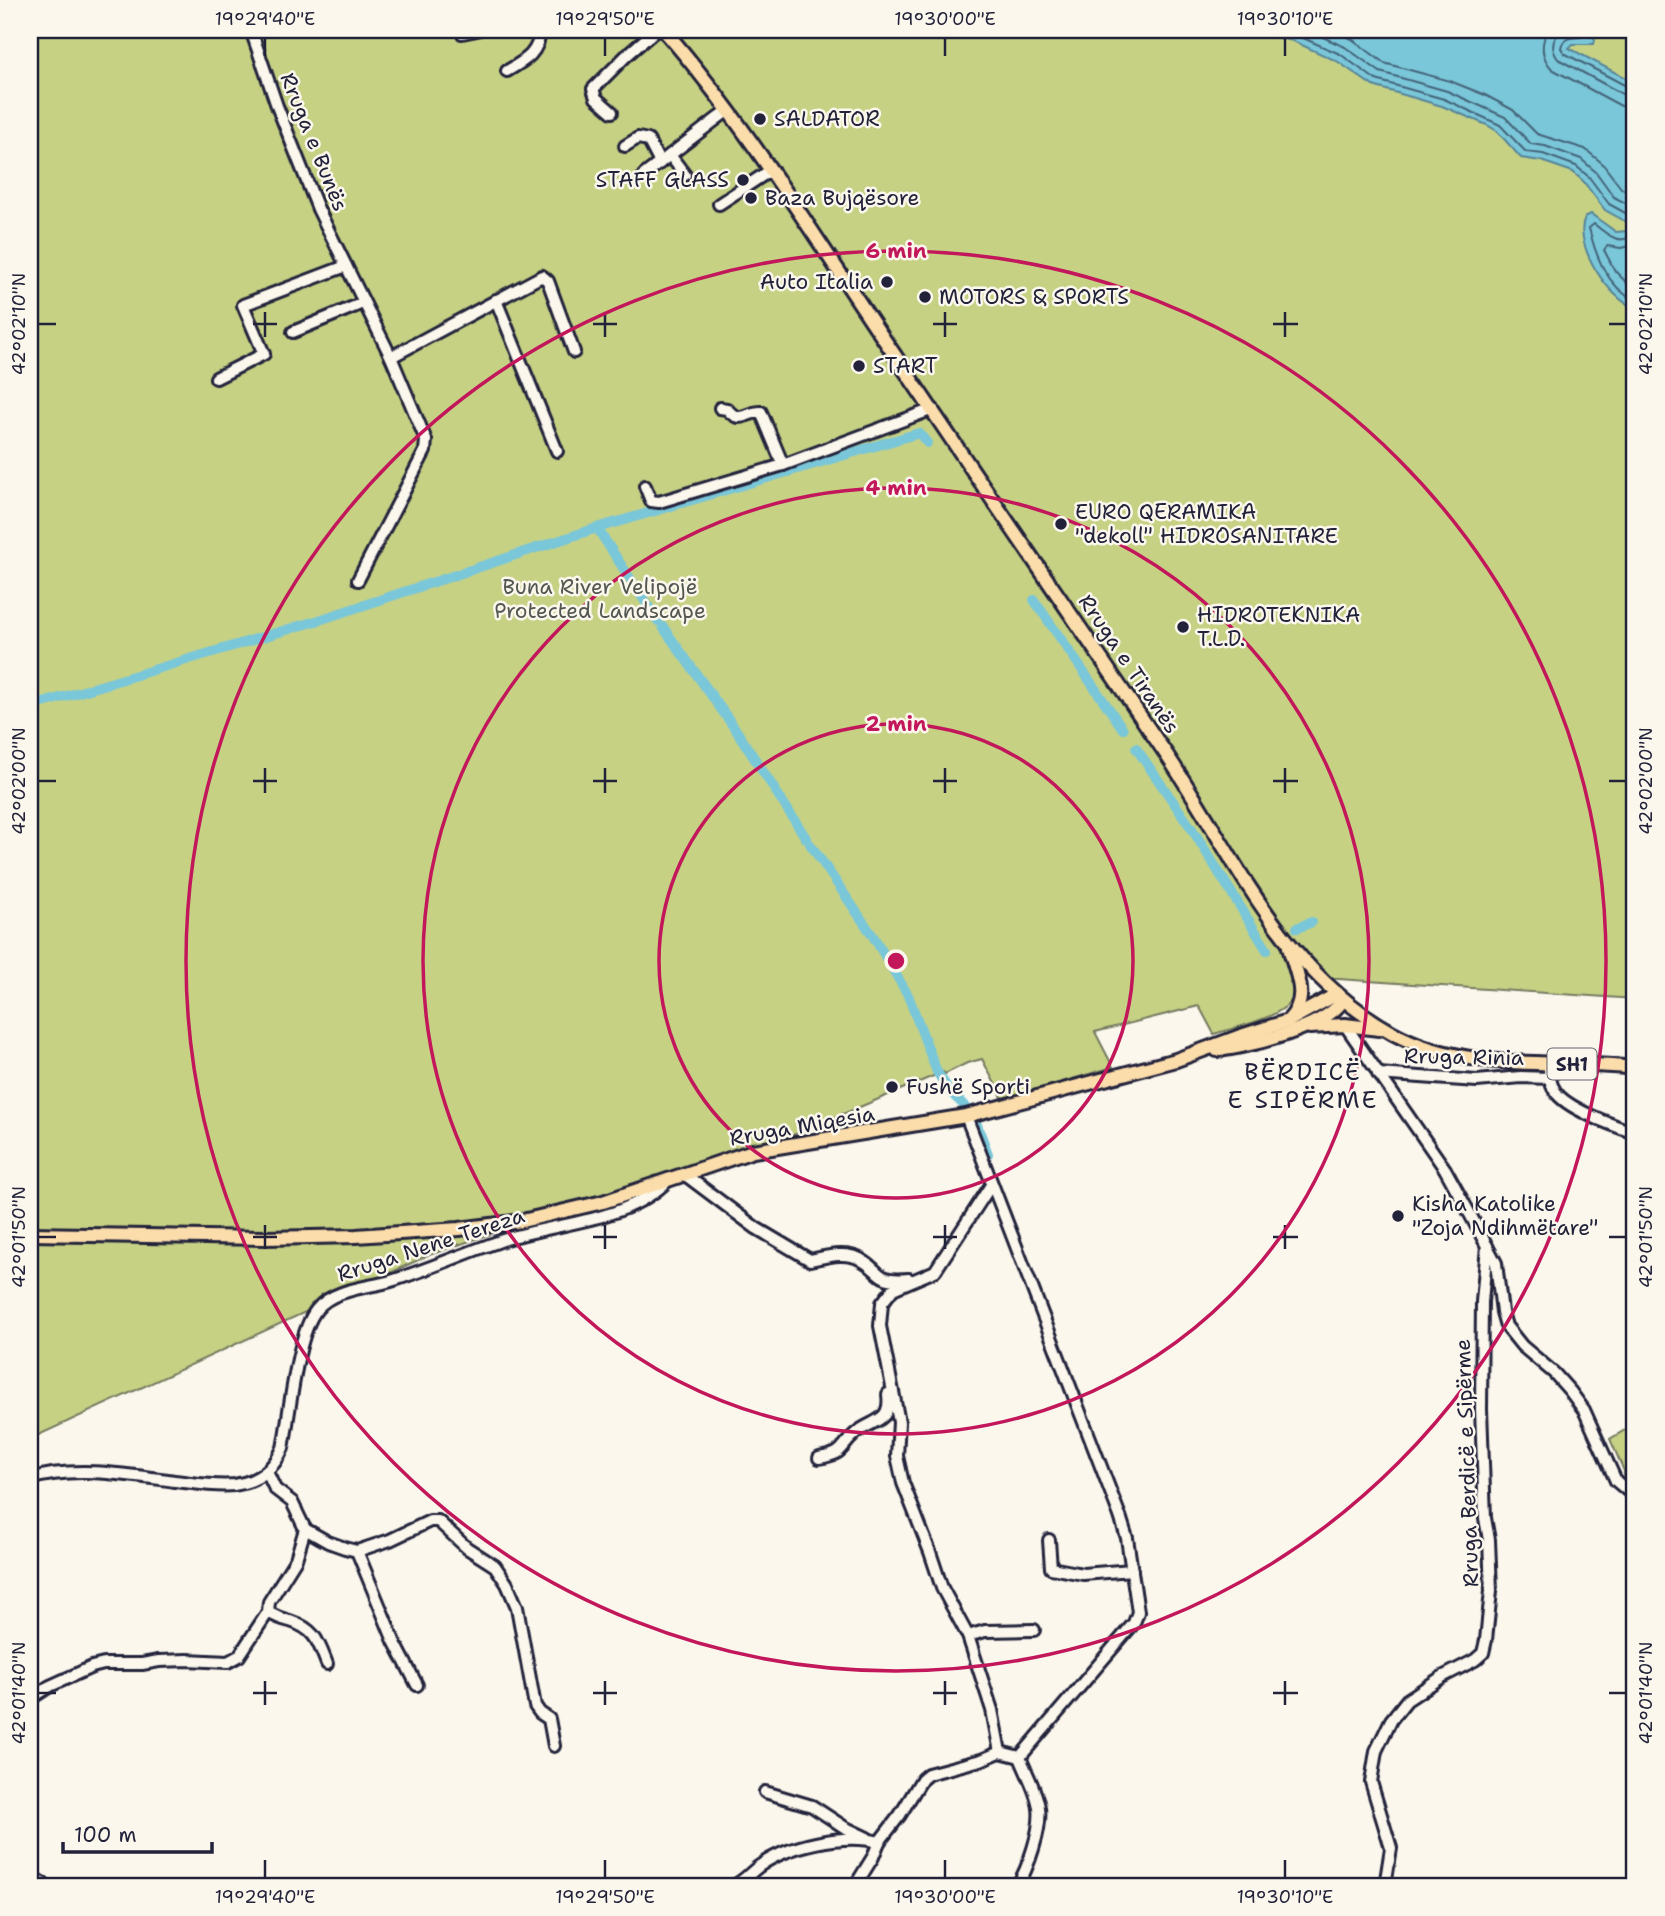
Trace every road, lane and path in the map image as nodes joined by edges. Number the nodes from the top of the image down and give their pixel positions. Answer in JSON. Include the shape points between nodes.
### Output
{"nodes":[{"id":1,"x":251,"y":30,"type":"edge"},
{"id":2,"x":477,"y":30,"type":"edge"},
{"id":3,"x":540,"y":30,"type":"edge"},
{"id":4,"x":656,"y":30,"type":"edge"},
{"id":5,"x":664,"y":30,"type":"edge"},
{"id":6,"x":462,"y":33,"type":"dead end"},
{"id":7,"x":615,"y":48,"type":"dead end"},
{"id":8,"x":626,"y":56,"type":"junction"},
{"id":9,"x":507,"y":71,"type":"dead end"},
{"id":10,"x":727,"y":111,"type":"junction"},
{"id":11,"x":612,"y":112,"type":"dead end"},
{"id":12,"x":625,"y":146,"type":"dead end"},
{"id":13,"x":670,"y":155,"type":"junction"},
{"id":14,"x":660,"y":163,"type":"junction"},
{"id":15,"x":771,"y":170,"type":"junction"},
{"id":16,"x":644,"y":175,"type":"dead end"},
{"id":17,"x":685,"y":175,"type":"dead end"},
{"id":18,"x":719,"y":204,"type":"dead end"},
{"id":19,"x":346,"y":266,"type":"junction"},
{"id":20,"x":496,"y":300,"type":"junction"},
{"id":21,"x":363,"y":303,"type":"junction"},
{"id":22,"x":293,"y":332,"type":"dead end"},
{"id":23,"x":574,"y":352,"type":"dead end"},
{"id":24,"x":391,"y":357,"type":"junction"},
{"id":25,"x":216,"y":378,"type":"dead end"},
{"id":26,"x":720,"y":408,"type":"dead end"},
{"id":27,"x":933,"y":409,"type":"junction"},
{"id":28,"x":557,"y":451,"type":"dead end"},
{"id":29,"x":783,"y":465,"type":"junction"},
{"id":30,"x":645,"y":486,"type":"dead end"},
{"id":31,"x":358,"y":580,"type":"dead end"},
{"id":32,"x":1288,"y":944,"type":"junction"},
{"id":33,"x":1340,"y":996,"type":"junction"},
{"id":34,"x":1292,"y":1025,"type":"junction"},
{"id":35,"x":1345,"y":1025,"type":"junction"},
{"id":36,"x":1392,"y":1032,"type":"junction"},
{"id":37,"x":1549,"y":1063,"type":"junction"},
{"id":38,"x":1635,"y":1068,"type":"edge"},
{"id":39,"x":1378,"y":1073,"type":"junction"},
{"id":40,"x":1549,"y":1078,"type":"junction"},
{"id":41,"x":969,"y":1116,"type":"junction"},
{"id":42,"x":1635,"y":1133,"type":"edge"},
{"id":43,"x":684,"y":1174,"type":"junction"},
{"id":44,"x":670,"y":1179,"type":"junction"},
{"id":45,"x":991,"y":1185,"type":"junction"},
{"id":46,"x":30,"y":1234,"type":"edge"},
{"id":47,"x":1487,"y":1246,"type":"junction"},
{"id":48,"x":914,"y":1278,"type":"junction"},
{"id":49,"x":889,"y":1374,"type":"junction"},
{"id":50,"x":818,"y":1458,"type":"dead end"},
{"id":51,"x":267,"y":1472,"type":"junction"},
{"id":52,"x":30,"y":1479,"type":"edge"},
{"id":53,"x":1635,"y":1497,"type":"edge"},
{"id":54,"x":305,"y":1528,"type":"junction"},
{"id":55,"x":1049,"y":1540,"type":"dead end"},
{"id":56,"x":356,"y":1550,"type":"junction"},
{"id":57,"x":1132,"y":1570,"type":"junction"},
{"id":58,"x":268,"y":1612,"type":"junction"},
{"id":59,"x":1034,"y":1630,"type":"dead end"},
{"id":60,"x":968,"y":1636,"type":"junction"},
{"id":61,"x":327,"y":1664,"type":"dead end"},
{"id":62,"x":417,"y":1685,"type":"dead end"},
{"id":63,"x":30,"y":1699,"type":"edge"},
{"id":64,"x":554,"y":1746,"type":"dead end"},
{"id":65,"x":1000,"y":1752,"type":"junction"},
{"id":66,"x":1020,"y":1757,"type":"junction"},
{"id":67,"x":765,"y":1793,"type":"dead end"},
{"id":68,"x":876,"y":1841,"type":"junction"},
{"id":69,"x":30,"y":1876,"type":"edge"},
{"id":70,"x":47,"y":1886,"type":"edge"},
{"id":71,"x":733,"y":1886,"type":"edge"},
{"id":72,"x":855,"y":1886,"type":"edge"},
{"id":73,"x":1017,"y":1886,"type":"edge"},
{"id":74,"x":1385,"y":1886,"type":"edge"}],
"edges":[{"from":1,"to":19,"type":"street","name":"Rruga e Bunës","via":[[318,209]]},
{"from":2,"to":6,"type":"street"},
{"from":3,"to":9,"type":"street","via":[[535,51]]},
{"from":4,"to":8,"type":"street"},
{"from":5,"to":10,"type":"main road","name":"Rruga e Tiranës","number":"SH1"},
{"from":7,"to":8,"type":"street"},
{"from":8,"to":11,"type":"street","via":[[593,89]]},
{"from":10,"to":13,"type":"street"},
{"from":10,"to":15,"type":"main road","name":"Rruga e Tiranës","number":"SH1"},
{"from":12,"to":14,"type":"street","via":[[638,138],[648,140]]},
{"from":13,"to":14,"type":"street"},
{"from":13,"to":17,"type":"street"},
{"from":14,"to":16,"type":"street"},
{"from":15,"to":18,"type":"street"},
{"from":15,"to":27,"type":"main road","name":"Rruga e Tiranës","number":"SH1"},
{"from":19,"to":21,"type":"street","name":"Rruga e Bunës"},
{"from":19,"to":25,"type":"street","via":[[243,305],[264,354]]},
{"from":20,"to":23,"type":"street","via":[[542,276]]},
{"from":20,"to":24,"type":"street"},
{"from":20,"to":28,"type":"street"},
{"from":21,"to":22,"type":"street"},
{"from":21,"to":24,"type":"street","name":"Rruga e Bunës"},
{"from":24,"to":31,"type":"street","name":"Rruga e Bunës","via":[[426,440],[425,451]]},
{"from":26,"to":29,"type":"street","via":[[739,418],[761,412]]},
{"from":27,"to":29,"type":"street"},
{"from":27,"to":32,"type":"main road","name":"Rruga e Tiranës","number":"SH1","via":[[1165,752]]},
{"from":29,"to":30,"type":"street","via":[[659,502],[651,501]]},
{"from":32,"to":33,"type":"main road","number":"SH1"},
{"from":32,"to":34,"type":"main road","via":[[1302,986]]},
{"from":33,"to":34,"type":"main road","name":"Rruga Miqesia"},
{"from":33,"to":36,"type":"main road","number":"SH1"},
{"from":34,"to":35,"type":"main road"},
{"from":34,"to":41,"type":"main road","name":"Rruga Miqesia"},
{"from":35,"to":36,"type":"main road"},
{"from":35,"to":39,"type":"street"},
{"from":36,"to":37,"type":"main road","number":"SH1","via":[[1447,1055]]},
{"from":37,"to":38,"type":"main road","number":"SH1"},
{"from":37,"to":40,"type":"street","name":"Rruga Rinia"},
{"from":39,"to":40,"type":"street","name":"Rruga Rinia","via":[[1477,1081]]},
{"from":39,"to":47,"type":"street","via":[[1445,1170]]},
{"from":40,"to":42,"type":"street","name":"Rruga Rinia","via":[[1569,1103]]},
{"from":41,"to":43,"type":"main road","name":"Rruga Miqesia","via":[[777,1146]]},
{"from":41,"to":45,"type":"street"},
{"from":43,"to":44,"type":"main road","name":"Rruga Miqesia"},
{"from":43,"to":48,"type":"street","via":[[756,1228],[810,1260],[838,1254],[859,1258],[883,1278]]},
{"from":44,"to":46,"type":"main road","name":"Rruga Miqesia","via":[[579,1209],[491,1225],[266,1238]]},
{"from":44,"to":51,"type":"street","name":"Rruga Nene Tereza","via":[[657,1193],[634,1205],[507,1239],[328,1299],[318,1307],[304,1333],[283,1448]]},
{"from":45,"to":48,"type":"street","via":[[935,1271]]},
{"from":45,"to":57,"type":"street","via":[[1120,1516]]},
{"from":47,"to":53,"type":"street","via":[[1496,1263],[1506,1326],[1570,1391],[1584,1410],[1616,1480]]},
{"from":47,"to":74,"type":"street","name":"Rruga Berdicë e Sipërme","via":[[1481,1409],[1491,1591],[1487,1631],[1483,1653],[1407,1700],[1376,1751],[1371,1782],[1391,1848]]},
{"from":48,"to":49,"type":"street","via":[[893,1289],[882,1303],[880,1326]]},
{"from":49,"to":50,"type":"street","via":[[886,1413],[854,1434],[841,1451]]},
{"from":49,"to":60,"type":"street","via":[[899,1422],[897,1456],[903,1483],[942,1588]]},
{"from":51,"to":52,"type":"street","via":[[233,1485],[74,1472]]},
{"from":51,"to":54,"type":"street","via":[[275,1489],[292,1502]]},
{"from":54,"to":56,"type":"street","via":[[328,1542]]},
{"from":54,"to":58,"type":"street","via":[[296,1559],[269,1602]]},
{"from":55,"to":57,"type":"street","via":[[1051,1568],[1083,1574]]},
{"from":56,"to":62,"type":"street"},
{"from":56,"to":64,"type":"street","via":[[438,1521],[495,1566],[517,1607],[532,1696],[548,1719]]},
{"from":57,"to":66,"type":"street","via":[[1138,1612],[1134,1623]]},
{"from":58,"to":61,"type":"street","via":[[311,1631]]},
{"from":58,"to":63,"type":"street","via":[[239,1656],[228,1662],[104,1664]]},
{"from":59,"to":60,"type":"street"},
{"from":60,"to":65,"type":"street"},
{"from":65,"to":66,"type":"street"},
{"from":65,"to":68,"type":"street","via":[[928,1774]]},
{"from":66,"to":73,"type":"street","via":[[1040,1809],[1035,1840]]},
{"from":67,"to":68,"type":"street","via":[[812,1806]]},
{"from":68,"to":71,"type":"street","via":[[800,1846]]},
{"from":68,"to":72,"type":"street","via":[[873,1857]]},
{"from":69,"to":70,"type":"street"}]}
